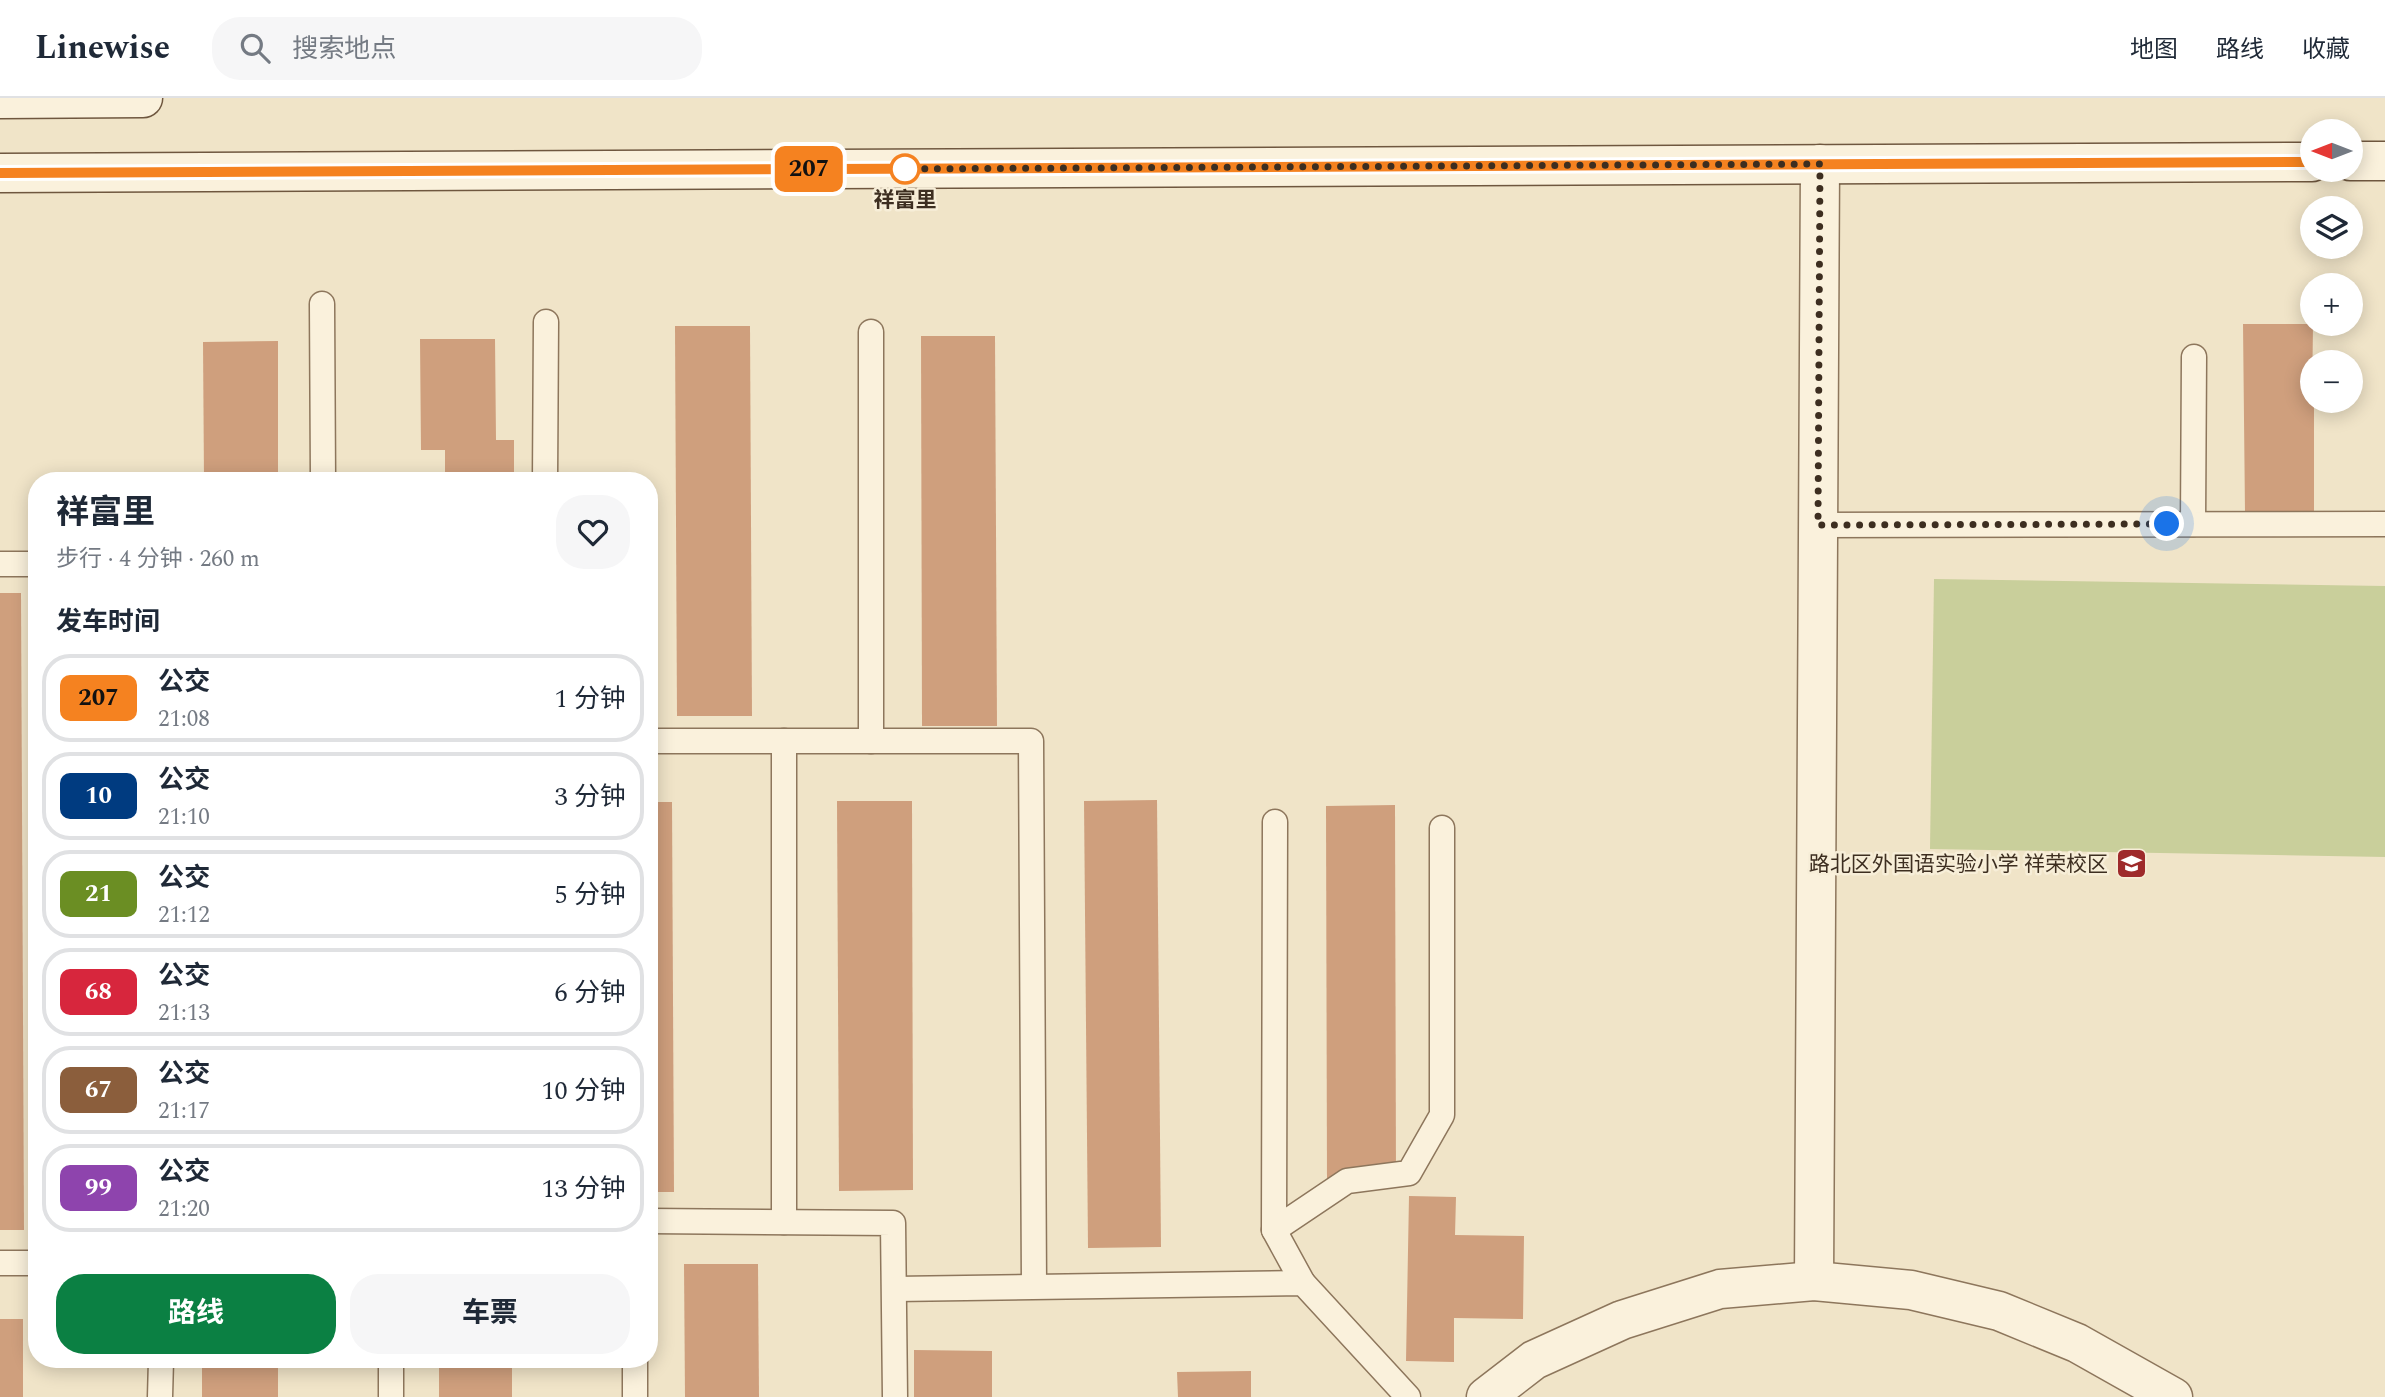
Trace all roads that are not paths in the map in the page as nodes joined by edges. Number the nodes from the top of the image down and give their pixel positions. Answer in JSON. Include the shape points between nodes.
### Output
{"nodes":[{"id":1,"x":143,"y":98,"type":"edge"},
{"id":2,"x":0,"y":99,"type":"edge"},
{"id":3,"x":2363,"y":161,"type":"edge"},
{"id":4,"x":2385,"y":161,"type":"edge"},
{"id":5,"x":2300,"y":162,"type":"edge"},
{"id":6,"x":1820,"y":164,"type":"junction"},
{"id":7,"x":0,"y":173,"type":"edge"},
{"id":8,"x":322,"y":304,"type":"dead end"},
{"id":9,"x":546,"y":322,"type":"dead end"},
{"id":10,"x":871,"y":332,"type":"dead end"},
{"id":11,"x":2194,"y":357,"type":"dead end"},
{"id":12,"x":323,"y":472,"type":"edge"},
{"id":13,"x":545,"y":472,"type":"edge"},
{"id":14,"x":2193,"y":524,"type":"junction"},
{"id":15,"x":2385,"y":524,"type":"edge"},
{"id":16,"x":1818,"y":525,"type":"junction"},
{"id":17,"x":0,"y":564,"type":"edge"},
{"id":18,"x":28,"y":564,"type":"edge"},
{"id":19,"x":658,"y":741,"type":"edge"},
{"id":20,"x":784,"y":741,"type":"junction"},
{"id":21,"x":871,"y":741,"type":"junction"},
{"id":22,"x":1275,"y":822,"type":"dead end"},
{"id":23,"x":1442,"y":828,"type":"dead end"},
{"id":24,"x":658,"y":1221,"type":"edge"},
{"id":25,"x":784,"y":1222,"type":"junction"},
{"id":26,"x":1273,"y":1230,"type":"junction"},
{"id":27,"x":0,"y":1263,"type":"edge"},
{"id":28,"x":28,"y":1263,"type":"edge"},
{"id":29,"x":1814,"y":1281,"type":"junction"},
{"id":30,"x":1303,"y":1283,"type":"junction"},
{"id":31,"x":1034,"y":1286,"type":"junction"},
{"id":32,"x":895,"y":1289,"type":"junction"},
{"id":33,"x":160,"y":1368,"type":"edge"},
{"id":34,"x":391,"y":1368,"type":"edge"},
{"id":35,"x":635,"y":1368,"type":"edge"},
{"id":36,"x":160,"y":1397,"type":"edge"},
{"id":37,"x":391,"y":1397,"type":"edge"},
{"id":38,"x":635,"y":1397,"type":"edge"},
{"id":39,"x":895,"y":1397,"type":"edge"},
{"id":40,"x":1408,"y":1397,"type":"edge"},
{"id":41,"x":1486,"y":1397,"type":"edge"},
{"id":42,"x":2173,"y":1397,"type":"edge"}],
"edges":[{"from":1,"to":2,"type":"main road"},
{"from":3,"to":4,"type":"main road"},
{"from":5,"to":6,"type":"main road"},
{"from":6,"to":7,"type":"main road"},
{"from":6,"to":16,"type":"main road"},
{"from":8,"to":12,"type":"lane"},
{"from":9,"to":13,"type":"lane"},
{"from":10,"to":21,"type":"lane"},
{"from":11,"to":14,"type":"lane"},
{"from":14,"to":15,"type":"lane"},
{"from":14,"to":16,"type":"lane"},
{"from":16,"to":29,"type":"main road"},
{"from":17,"to":18,"type":"lane"},
{"from":19,"to":20,"type":"lane"},
{"from":20,"to":21,"type":"lane"},
{"from":20,"to":25,"type":"lane"},
{"from":21,"to":31,"type":"lane","via":[[1031,741]]},
{"from":22,"to":26,"type":"lane"},
{"from":23,"to":26,"type":"lane","via":[[1442,1115],[1409,1173],[1346,1181]]},
{"from":24,"to":25,"type":"lane"},
{"from":25,"to":32,"type":"lane","via":[[893,1223]]},
{"from":26,"to":30,"type":"lane"},
{"from":27,"to":28,"type":"lane"},
{"from":29,"to":41,"type":"main road","via":[[1720,1289],[1622,1320],[1534,1360]]},
{"from":29,"to":42,"type":"main road","via":[[1911,1290],[1998,1311],[2077,1343]]},
{"from":30,"to":31,"type":"lane"},
{"from":30,"to":40,"type":"lane"},
{"from":31,"to":32,"type":"lane"},
{"from":32,"to":39,"type":"lane"},
{"from":33,"to":36,"type":"lane"},
{"from":34,"to":37,"type":"lane"},
{"from":35,"to":38,"type":"lane"}]}
